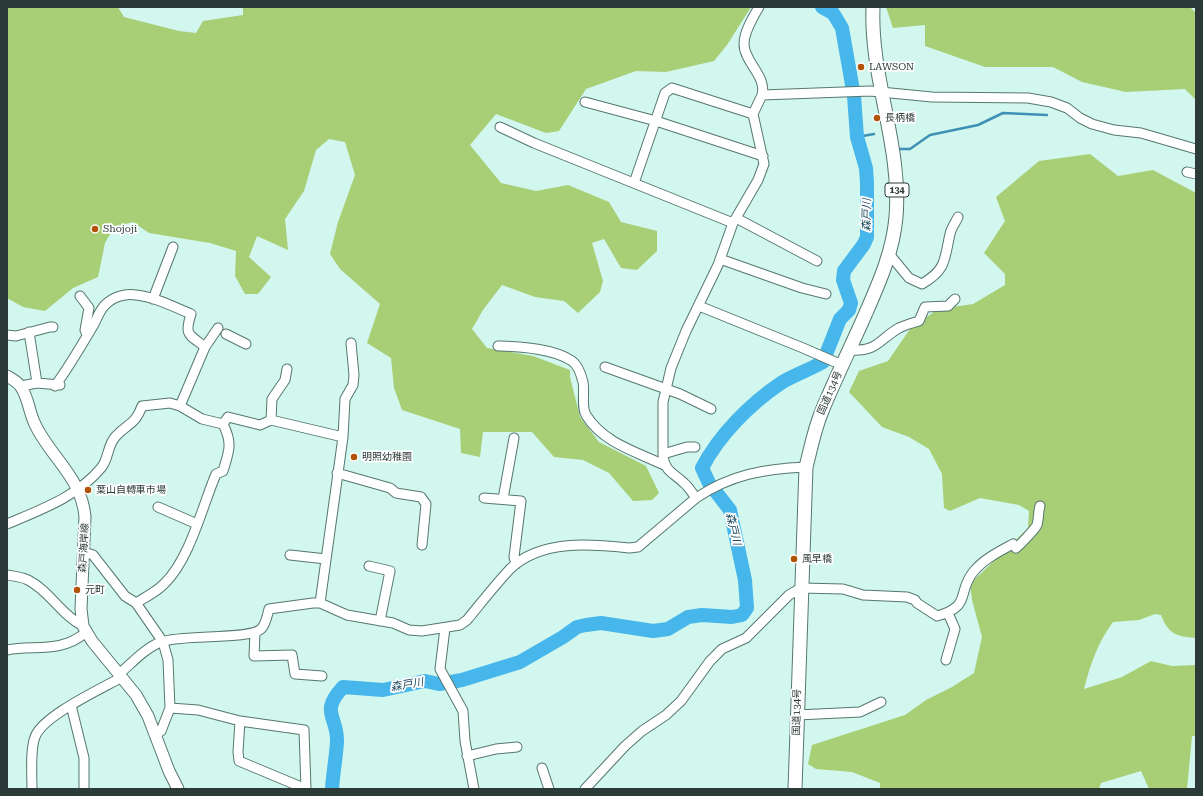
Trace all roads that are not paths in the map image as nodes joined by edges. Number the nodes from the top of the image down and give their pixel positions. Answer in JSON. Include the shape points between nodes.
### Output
{"nodes":[{"id":1,"x":759,"y":7,"type":"edge"},
{"id":2,"x":874,"y":7,"type":"edge"},
{"id":3,"x":881,"y":91,"type":"junction"},
{"id":4,"x":762,"y":95,"type":"junction"},
{"id":5,"x":585,"y":102,"type":"dead end"},
{"id":6,"x":753,"y":114,"type":"junction"},
{"id":7,"x":656,"y":121,"type":"junction"},
{"id":8,"x":500,"y":127,"type":"dead end"},
{"id":9,"x":1196,"y":149,"type":"edge"},
{"id":10,"x":763,"y":156,"type":"junction"},
{"id":11,"x":634,"y":183,"type":"junction"},
{"id":12,"x":958,"y":217,"type":"dead end"},
{"id":13,"x":734,"y":220,"type":"junction"},
{"id":14,"x":173,"y":247,"type":"dead end"},
{"id":15,"x":890,"y":255,"type":"junction"},
{"id":16,"x":720,"y":259,"type":"junction"},
{"id":17,"x":817,"y":261,"type":"dead end"},
{"id":18,"x":826,"y":294,"type":"dead end"},
{"id":19,"x":80,"y":296,"type":"dead end"},
{"id":20,"x":153,"y":299,"type":"junction"},
{"id":21,"x":956,"y":299,"type":"dead end"},
{"id":22,"x":699,"y":306,"type":"junction"},
{"id":23,"x":53,"y":327,"type":"dead end"},
{"id":24,"x":218,"y":328,"type":"dead end"},
{"id":25,"x":29,"y":332,"type":"junction"},
{"id":26,"x":226,"y":334,"type":"dead end"},
{"id":27,"x":7,"y":335,"type":"edge"},
{"id":28,"x":87,"y":335,"type":"junction"},
{"id":29,"x":351,"y":343,"type":"dead end"},
{"id":30,"x":246,"y":344,"type":"dead end"},
{"id":31,"x":498,"y":346,"type":"dead end"},
{"id":32,"x":205,"y":347,"type":"junction"},
{"id":33,"x":849,"y":350,"type":"junction"},
{"id":34,"x":842,"y":366,"type":"junction"},
{"id":35,"x":605,"y":367,"type":"dead end"},
{"id":36,"x":287,"y":369,"type":"dead end"},
{"id":37,"x":7,"y":376,"type":"edge"},
{"id":38,"x":37,"y":383,"type":"junction"},
{"id":39,"x":21,"y":386,"type":"junction"},
{"id":40,"x":666,"y":389,"type":"junction"},
{"id":41,"x":180,"y":406,"type":"junction"},
{"id":42,"x":711,"y":409,"type":"dead end"},
{"id":43,"x":271,"y":420,"type":"junction"},
{"id":44,"x":224,"y":424,"type":"junction"},
{"id":45,"x":343,"y":437,"type":"junction"},
{"id":46,"x":514,"y":438,"type":"dead end"},
{"id":47,"x":695,"y":447,"type":"dead end"},
{"id":48,"x":663,"y":454,"type":"junction"},
{"id":49,"x":664,"y":465,"type":"junction"},
{"id":50,"x":806,"y":467,"type":"junction"},
{"id":51,"x":337,"y":473,"type":"junction"},
{"id":52,"x":77,"y":489,"type":"junction"},
{"id":53,"x":484,"y":498,"type":"dead end"},
{"id":54,"x":696,"y":498,"type":"junction"},
{"id":55,"x":503,"y":499,"type":"junction"},
{"id":56,"x":1040,"y":506,"type":"dead end"},
{"id":57,"x":158,"y":507,"type":"dead end"},
{"id":58,"x":7,"y":524,"type":"edge"},
{"id":59,"x":197,"y":524,"type":"junction"},
{"id":60,"x":422,"y":545,"type":"dead end"},
{"id":61,"x":84,"y":552,"type":"junction"},
{"id":62,"x":290,"y":555,"type":"dead end"},
{"id":63,"x":326,"y":559,"type":"junction"},
{"id":64,"x":516,"y":564,"type":"junction"},
{"id":65,"x":369,"y":566,"type":"dead end"},
{"id":66,"x":7,"y":575,"type":"edge"},
{"id":67,"x":801,"y":588,"type":"junction"},
{"id":68,"x":136,"y":603,"type":"junction"},
{"id":69,"x":320,"y":603,"type":"junction"},
{"id":70,"x":948,"y":613,"type":"junction"},
{"id":71,"x":380,"y":621,"type":"junction"},
{"id":72,"x":445,"y":628,"type":"junction"},
{"id":73,"x":84,"y":629,"type":"junction"},
{"id":74,"x":255,"y":632,"type":"junction"},
{"id":75,"x":163,"y":642,"type":"junction"},
{"id":76,"x":7,"y":650,"type":"edge"},
{"id":77,"x":946,"y":660,"type":"dead end"},
{"id":78,"x":121,"y":675,"type":"junction"},
{"id":79,"x":322,"y":676,"type":"dead end"},
{"id":80,"x":881,"y":702,"type":"dead end"},
{"id":81,"x":71,"y":705,"type":"junction"},
{"id":82,"x":170,"y":708,"type":"junction"},
{"id":83,"x":797,"y":715,"type":"junction"},
{"id":84,"x":240,"y":721,"type":"junction"},
{"id":85,"x":155,"y":735,"type":"junction"},
{"id":86,"x":517,"y":747,"type":"dead end"},
{"id":87,"x":467,"y":756,"type":"junction"},
{"id":88,"x":542,"y":768,"type":"dead end"},
{"id":89,"x":32,"y":789,"type":"edge"},
{"id":90,"x":84,"y":789,"type":"edge"},
{"id":91,"x":178,"y":789,"type":"edge"},
{"id":92,"x":306,"y":789,"type":"edge"},
{"id":93,"x":474,"y":789,"type":"edge"},
{"id":94,"x":550,"y":789,"type":"edge"},
{"id":95,"x":585,"y":789,"type":"edge"},
{"id":96,"x":795,"y":789,"type":"edge"}],
"edges":[{"from":1,"to":4,"type":"street","via":[[746,32],[744,43],[745,52],[762,85]]},
{"from":2,"to":3,"type":"highway","name":"国道134号","number":"134","via":[[874,41]]},
{"from":3,"to":4,"type":"street"},
{"from":3,"to":9,"type":"street","via":[[932,97],[1028,98],[1051,102],[1067,108],[1092,124],[1141,133]]},
{"from":3,"to":15,"type":"highway","name":"国道134号","number":"134","via":[[896,173],[896,219]]},
{"from":4,"to":6,"type":"street"},
{"from":5,"to":7,"type":"street"},
{"from":6,"to":7,"type":"street","via":[[672,88],[665,93]]},
{"from":6,"to":10,"type":"street"},
{"from":7,"to":10,"type":"street"},
{"from":7,"to":11,"type":"street"},
{"from":8,"to":11,"type":"street"},
{"from":10,"to":13,"type":"street","via":[[764,164],[758,180]]},
{"from":11,"to":13,"type":"street"},
{"from":12,"to":15,"type":"street","via":[[950,233],[942,268],[922,284],[909,278]]},
{"from":13,"to":16,"type":"street"},
{"from":13,"to":17,"type":"street"},
{"from":14,"to":20,"type":"street"},
{"from":15,"to":33,"type":"highway","name":"国道134号","number":"134"},
{"from":16,"to":18,"type":"street"},
{"from":16,"to":22,"type":"street"},
{"from":19,"to":28,"type":"street","via":[[89,308],[85,330]]},
{"from":20,"to":28,"type":"street","via":[[136,295],[114,298],[99,313]]},
{"from":20,"to":32,"type":"street","via":[[191,314],[188,333]]},
{"from":21,"to":33,"type":"street","via":[[948,306],[925,307],[919,320],[898,329],[878,345]]},
{"from":22,"to":34,"type":"street"},
{"from":22,"to":40,"type":"street","via":[[673,360]]},
{"from":23,"to":25,"type":"street"},
{"from":24,"to":32,"type":"street"},
{"from":25,"to":27,"type":"street","via":[[16,336]]},
{"from":25,"to":38,"type":"street"},
{"from":26,"to":30,"type":"street"},
{"from":28,"to":38,"type":"street","via":[[90,340],[63,384],[55,386]]},
{"from":29,"to":45,"type":"street","via":[[354,375],[353,385],[345,399]]},
{"from":31,"to":49,"type":"street","via":[[530,348],[572,361],[579,369],[583,383],[585,414],[594,426],[624,448]]},
{"from":32,"to":41,"type":"street"},
{"from":33,"to":34,"type":"highway","name":"国道134号","number":"134"},
{"from":34,"to":50,"type":"highway","name":"国道134号","number":"134","via":[[817,424]]},
{"from":35,"to":40,"type":"street"},
{"from":36,"to":43,"type":"street","via":[[285,380],[272,399]]},
{"from":37,"to":39,"type":"main road"},
{"from":38,"to":39,"type":"street"},
{"from":39,"to":52,"type":"main road","name":"森戸海岸線","via":[[40,434],[62,462]]},
{"from":40,"to":42,"type":"street"},
{"from":40,"to":48,"type":"street","via":[[662,415]]},
{"from":41,"to":44,"type":"street","via":[[202,418]]},
{"from":41,"to":52,"type":"street","via":[[170,403],[142,406],[131,425],[117,435],[110,446],[106,462]]},
{"from":43,"to":44,"type":"street","via":[[260,425],[228,417]]},
{"from":43,"to":45,"type":"street"},
{"from":44,"to":59,"type":"street","via":[[231,446],[223,472],[216,474]]},
{"from":45,"to":51,"type":"street"},
{"from":46,"to":55,"type":"street"},
{"from":47,"to":48,"type":"street"},
{"from":48,"to":49,"type":"street"},
{"from":49,"to":54,"type":"street","via":[[685,483]]},
{"from":50,"to":54,"type":"street","via":[[758,472],[729,479]]},
{"from":50,"to":67,"type":"highway","name":"国道134号","number":"134"},
{"from":51,"to":60,"type":"street","via":[[390,488],[396,493],[421,497],[426,504]]},
{"from":51,"to":63,"type":"street"},
{"from":52,"to":58,"type":"street","via":[[63,499]]},
{"from":52,"to":61,"type":"main road","name":"森戸海岸線","via":[[85,511]]},
{"from":53,"to":55,"type":"street"},
{"from":54,"to":64,"type":"street","via":[[638,547],[573,544],[528,556]]},
{"from":55,"to":64,"type":"street","via":[[521,501],[514,557]]},
{"from":56,"to":70,"type":"street","via":[[1037,525],[1021,545],[1016,548],[1013,544],[974,571],[969,578],[963,599],[958,607]]},
{"from":57,"to":59,"type":"street"},
{"from":59,"to":68,"type":"street","via":[[172,575],[164,585]]},
{"from":61,"to":68,"type":"street","via":[[94,555],[125,596]]},
{"from":61,"to":73,"type":"main road","name":"森戸海岸線","via":[[81,609]]},
{"from":62,"to":63,"type":"street"},
{"from":63,"to":69,"type":"street"},
{"from":64,"to":72,"type":"street","via":[[467,620],[460,625]]},
{"from":65,"to":71,"type":"street","via":[[390,571]]},
{"from":66,"to":73,"type":"street","via":[[27,579],[39,587]]},
{"from":67,"to":70,"type":"street","via":[[843,589],[863,595],[907,597],[916,600],[937,616]]},
{"from":67,"to":83,"type":"highway","name":"国道134号","number":"134"},
{"from":67,"to":95,"type":"street","via":[[790,595],[746,638],[722,649],[710,661],[682,701],[625,746]]},
{"from":68,"to":75,"type":"street"},
{"from":69,"to":71,"type":"street","via":[[347,615]]},
{"from":69,"to":74,"type":"street","via":[[269,609],[266,622]]},
{"from":70,"to":77,"type":"street","via":[[955,629]]},
{"from":71,"to":72,"type":"street","via":[[409,630]]},
{"from":72,"to":87,"type":"street","via":[[440,662],[448,686],[463,711]]},
{"from":73,"to":76,"type":"street","via":[[79,638],[56,647]]},
{"from":73,"to":78,"type":"main road"},
{"from":74,"to":75,"type":"street","via":[[219,637],[190,637]]},
{"from":74,"to":79,"type":"street","via":[[254,656],[292,655],[295,674]]},
{"from":75,"to":78,"type":"street","via":[[150,648]]},
{"from":75,"to":82,"type":"street","via":[[168,660]]},
{"from":78,"to":81,"type":"street"},
{"from":78,"to":85,"type":"main road","via":[[136,695]]},
{"from":80,"to":83,"type":"street","via":[[860,712]]},
{"from":81,"to":89,"type":"street","via":[[40,728],[35,737]]},
{"from":81,"to":90,"type":"street","via":[[84,758]]},
{"from":82,"to":84,"type":"street","via":[[198,710]]},
{"from":82,"to":85,"type":"street","via":[[161,730]]},
{"from":83,"to":96,"type":"highway","name":"国道134号","number":"134"},
{"from":84,"to":92,"type":"street","via":[[239,761]]},
{"from":84,"to":92,"type":"street","via":[[304,730]]},
{"from":85,"to":91,"type":"main road"},
{"from":86,"to":87,"type":"street"},
{"from":87,"to":93,"type":"street"},
{"from":88,"to":94,"type":"street"}]}
